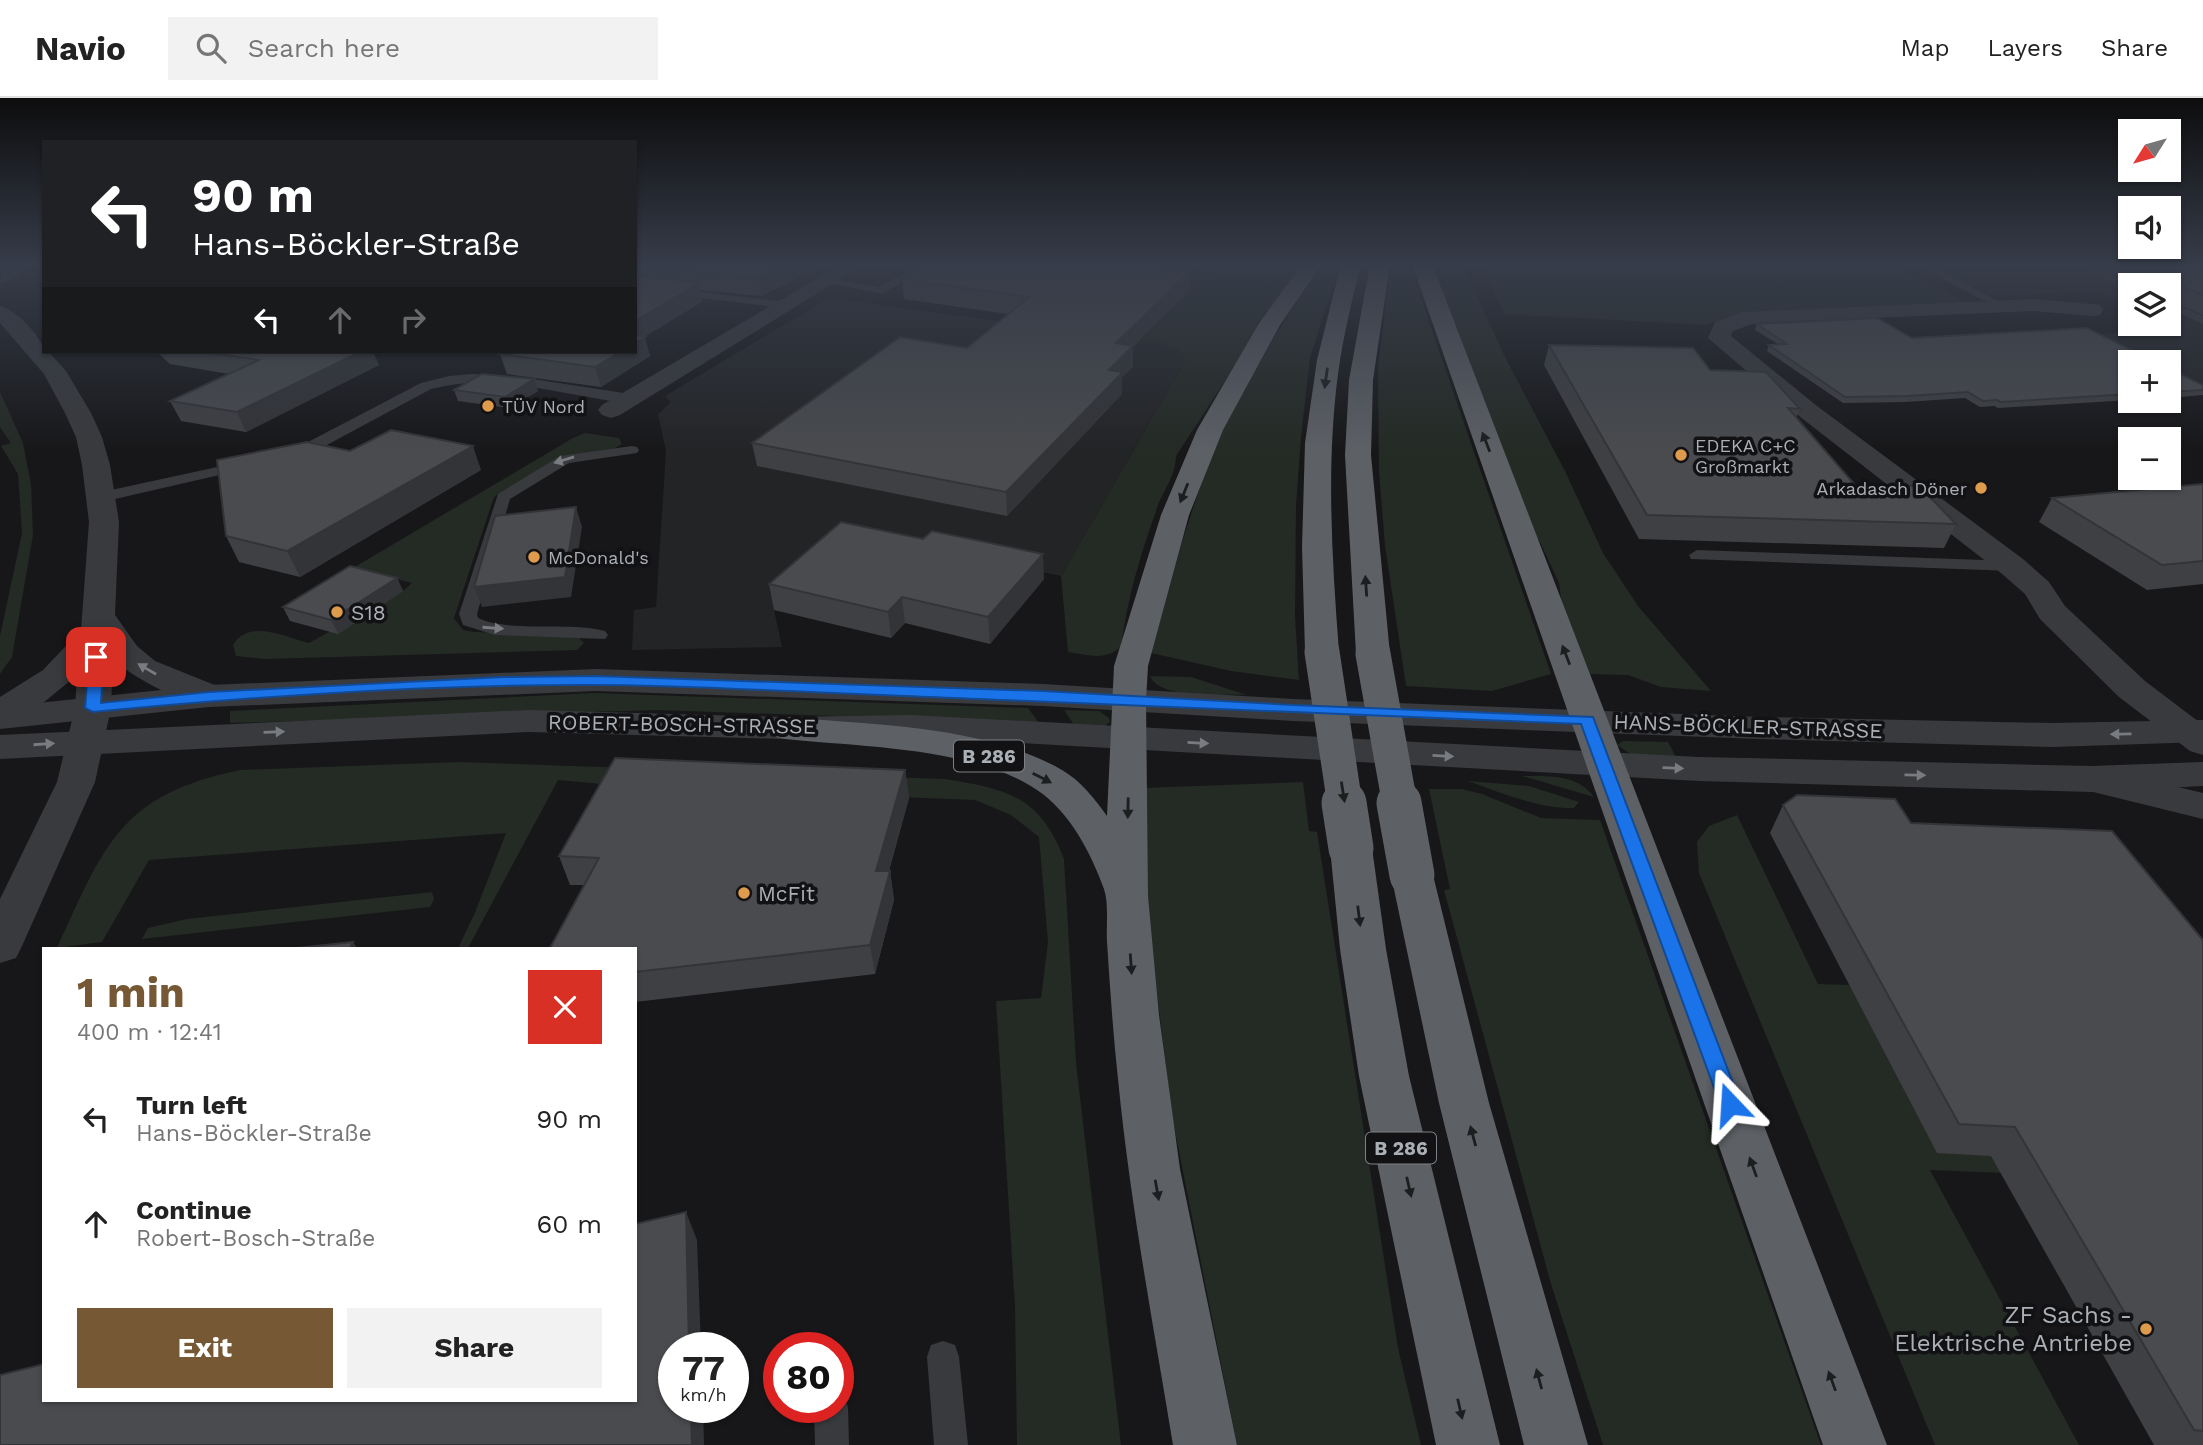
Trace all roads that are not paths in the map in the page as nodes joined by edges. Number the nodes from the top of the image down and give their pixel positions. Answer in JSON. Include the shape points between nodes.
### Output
{"nodes":[{"id":1,"x":18,"y":327,"type":"edge"},
{"id":2,"x":749,"y":327,"type":"edge"},
{"id":3,"x":1268,"y":327,"type":"edge"},
{"id":4,"x":1337,"y":327,"type":"edge"},
{"id":5,"x":1370,"y":327,"type":"edge"},
{"id":6,"x":1445,"y":327,"type":"edge"},
{"id":7,"x":1723,"y":327,"type":"edge"},
{"id":8,"x":620,"y":404,"type":"joint"},
{"id":9,"x":632,"y":450,"type":"dead end"},
{"id":10,"x":102,"y":497,"type":"junction"},
{"id":11,"x":1697,"y":555,"type":"dead end"},
{"id":12,"x":2012,"y":566,"type":"junction"},
{"id":13,"x":99,"y":623,"type":"junction"},
{"id":14,"x":599,"y":635,"type":"dead end"},
{"id":15,"x":209,"y":696,"type":"junction"},
{"id":16,"x":1128,"y":700,"type":"junction"},
{"id":17,"x":0,"y":710,"type":"edge"},
{"id":18,"x":1293,"y":710,"type":"joint"},
{"id":19,"x":0,"y":718,"type":"edge"},
{"id":20,"x":1587,"y":720,"type":"junction"},
{"id":21,"x":90,"y":725,"type":"junction"},
{"id":22,"x":785,"y":728,"type":"junction"},
{"id":23,"x":2198,"y":735,"type":"edge"},
{"id":24,"x":1130,"y":740,"type":"junction"},
{"id":25,"x":0,"y":747,"type":"edge"},
{"id":26,"x":1278,"y":747,"type":"joint"},
{"id":27,"x":1604,"y":766,"type":"junction"},
{"id":28,"x":2203,"y":774,"type":"edge"},
{"id":29,"x":2091,"y":779,"type":"junction"},
{"id":30,"x":2203,"y":806,"type":"edge"},
{"id":31,"x":1126,"y":896,"type":"junction"},
{"id":32,"x":0,"y":946,"type":"edge"},
{"id":33,"x":943,"y":1357,"type":"dead end"},
{"id":34,"x":831,"y":1423,"type":"edge"},
{"id":35,"x":832,"y":1445,"type":"edge"},
{"id":36,"x":951,"y":1445,"type":"edge"},
{"id":37,"x":1205,"y":1445,"type":"edge"},
{"id":38,"x":1468,"y":1445,"type":"edge"},
{"id":39,"x":1556,"y":1445,"type":"edge"},
{"id":40,"x":1855,"y":1445,"type":"edge"}],
"edges":[{"from":1,"to":10,"type":"street","via":[[54,371],[78,412],[89,438]]},
{"from":2,"to":8,"type":"street"},
{"from":3,"to":16,"type":"highway","number":"B 286","one_way":true,"via":[[1230,390],[1198,458],[1156,574],[1131,666]]},
{"from":4,"to":38,"type":"highway","number":"B 286","one_way":true,"bridge":true,"via":[[1326,374],[1317,459],[1322,652],[1384,1076]]},
{"from":39,"to":5,"type":"highway","one_way":true,"bridge":true,"via":[[1464,1103],[1412,875],[1373,654],[1358,455]]},
{"from":20,"to":6,"type":"highway","one_way":true},
{"from":7,"to":12,"type":"street","via":[[1719,338]]},
{"from":8,"to":10,"type":"lane","via":[[485,378],[445,380],[320,443],[268,460]]},
{"from":9,"to":14,"type":"lane","one_way":true,"via":[[565,458],[503,497],[468,614],[469,621],[488,629],[570,628]]},
{"from":10,"to":13,"type":"street"},
{"from":11,"to":12,"type":"lane"},
{"from":12,"to":23,"type":"street","via":[[2132,689]]},
{"from":15,"to":13,"type":"street","name":"ROBERT-BOSCH-STRASSE","one_way":true,"via":[[143,668]]},
{"from":13,"to":17,"type":"street","via":[[75,660],[51,684]]},
{"from":13,"to":21,"type":"street"},
{"from":15,"to":16,"type":"street","name":"ROBERT-BOSCH-STRASSE","via":[[596,680]]},
{"from":15,"to":21,"type":"street","name":"ROBERT-BOSCH-STRASSE"},
{"from":16,"to":18,"type":"street","name":"ROBERT-BOSCH-STRASSE"},
{"from":16,"to":24,"type":"highway","number":"B 286"},
{"from":18,"to":20,"type":"street","name":"HANS-BÖCKLER-STRASSE"},
{"from":19,"to":21,"type":"street"},
{"from":23,"to":20,"type":"street","name":"HANS-BÖCKLER-STRASSE","one_way":true,"via":[[1760,728]]},
{"from":20,"to":27,"type":"highway"},
{"from":21,"to":22,"type":"street","name":"ROBERT-BOSCH-STRASSE","one_way":true,"via":[[528,721]]},
{"from":25,"to":21,"type":"street","one_way":true},
{"from":21,"to":32,"type":"street","via":[[76,782]]},
{"from":22,"to":24,"type":"street","name":"ROBERT-BOSCH-STRASSE","via":[[911,726]]},
{"from":22,"to":31,"type":"highway","number":"B 286","one_way":true,"via":[[965,749],[1050,780],[1086,816],[1108,849]]},
{"from":24,"to":26,"type":"street","name":"ROBERT-BOSCH-STRASSE","one_way":true},
{"from":24,"to":31,"type":"highway","number":"B 286","one_way":true},
{"from":26,"to":27,"type":"street","name":"HANS-BÖCKLER-STRASSE","one_way":true},
{"from":27,"to":29,"type":"street","name":"HANS-BÖCKLER-STRASSE","one_way":true},
{"from":40,"to":27,"type":"highway","one_way":true},
{"from":28,"to":29,"type":"street","name":"HANS-BÖCKLER-STRASSE"},
{"from":29,"to":30,"type":"street","name":"HANS-BÖCKLER-STRASSE"},
{"from":31,"to":37,"type":"highway","number":"B 286","one_way":true,"via":[[1153,1169]]},
{"from":33,"to":36,"type":"lane"},
{"from":34,"to":35,"type":"lane"}]}
